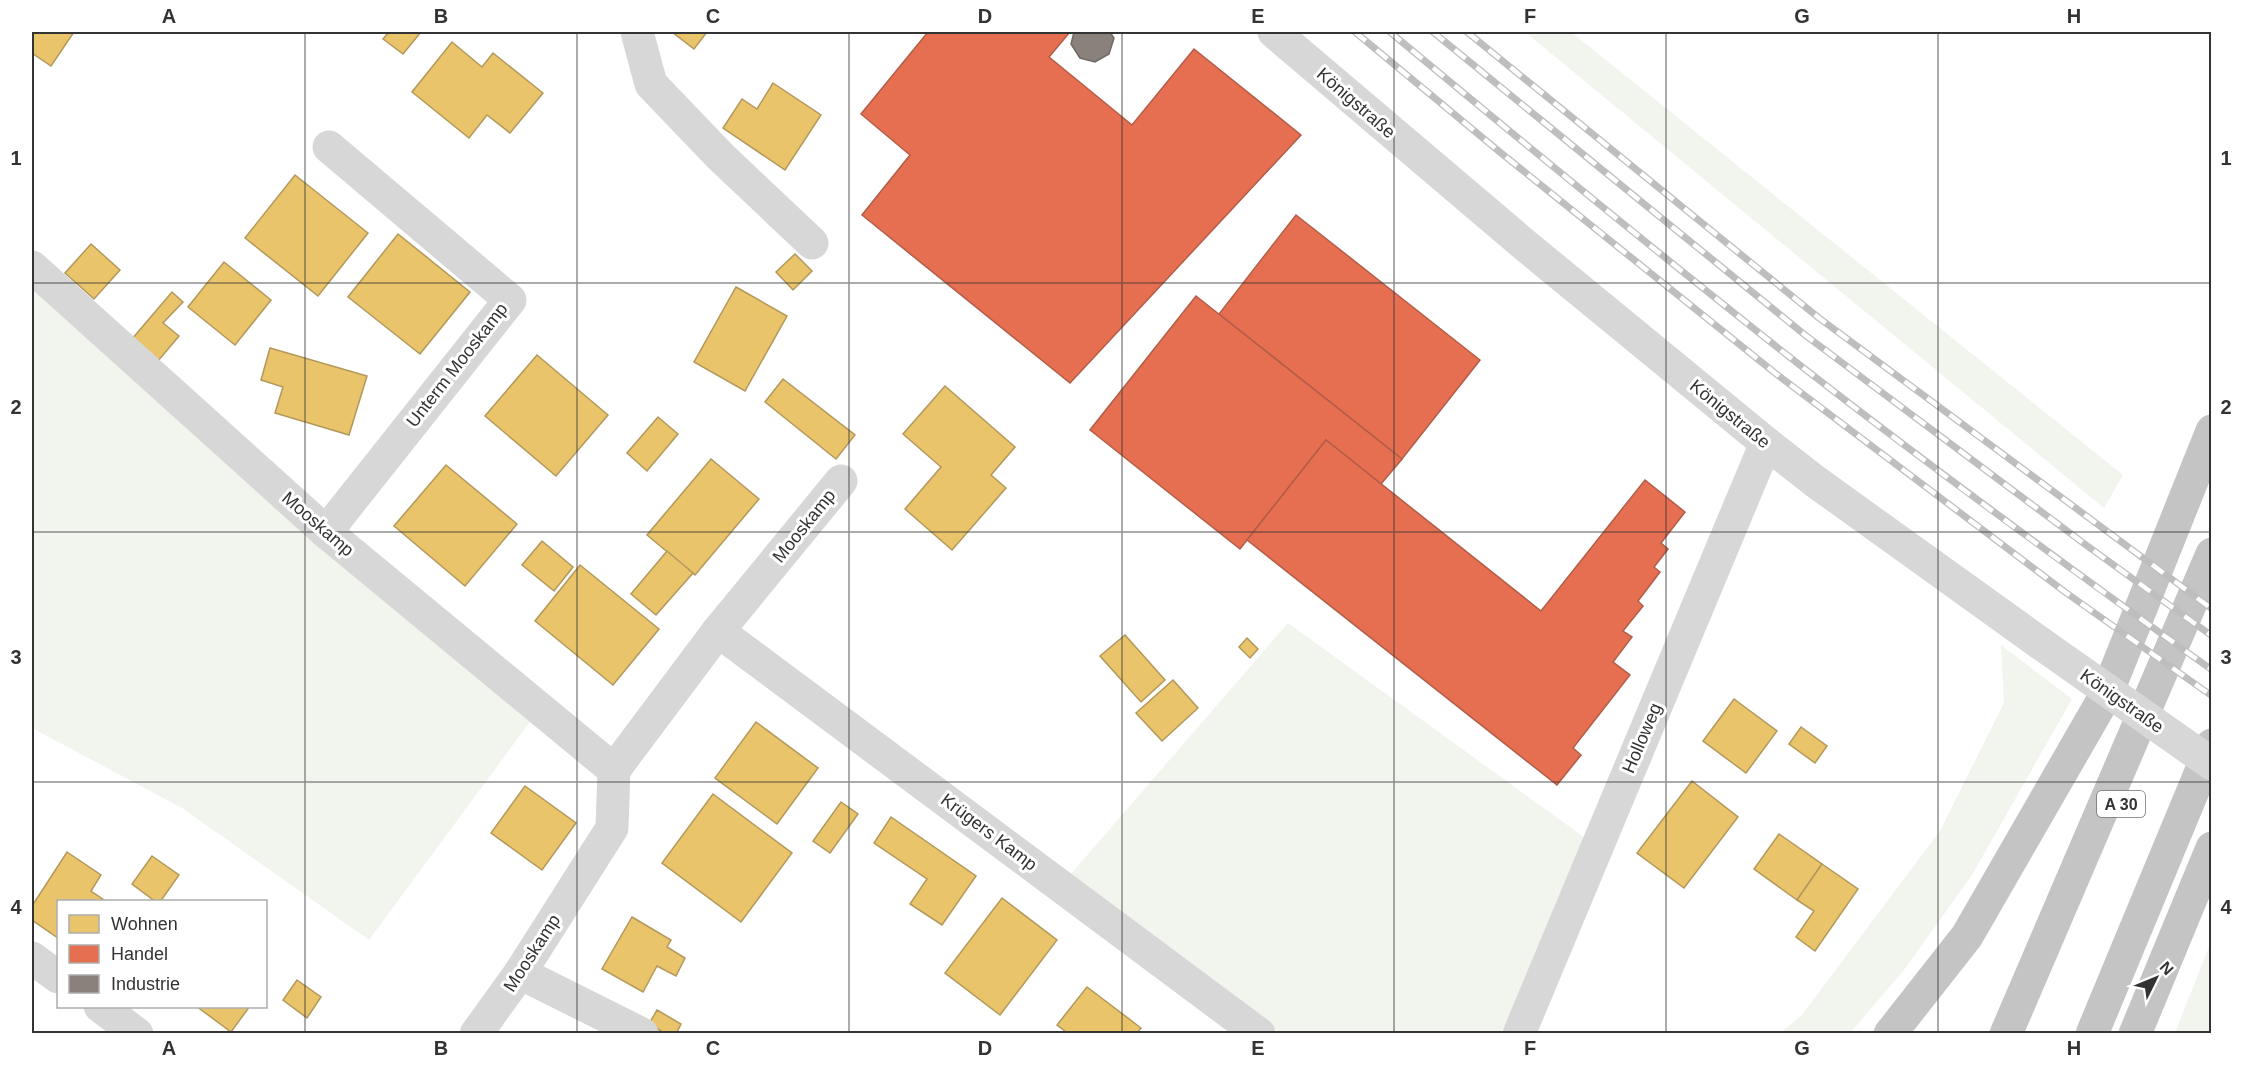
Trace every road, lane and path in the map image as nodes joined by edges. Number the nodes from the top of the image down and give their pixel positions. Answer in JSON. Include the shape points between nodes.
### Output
{"nodes":[{"id":1,"x":637,"y":32,"type":"edge"},
{"id":2,"x":1274,"y":32,"type":"edge"},
{"id":3,"x":329,"y":147,"type":"dead end"},
{"id":4,"x":812,"y":243,"type":"dead end"},
{"id":5,"x":32,"y":267,"type":"edge"},
{"id":6,"x":2211,"y":431,"type":"edge"},
{"id":7,"x":1766,"y":443,"type":"junction"},
{"id":8,"x":841,"y":481,"type":"dead end"},
{"id":9,"x":326,"y":532,"type":"junction"},
{"id":10,"x":2211,"y":554,"type":"edge"},
{"id":11,"x":2211,"y":573,"type":"edge"},
{"id":12,"x":718,"y":631,"type":"junction"},
{"id":13,"x":2211,"y":745,"type":"edge"},
{"id":14,"x":2211,"y":764,"type":"edge"},
{"id":15,"x":614,"y":771,"type":"junction"},
{"id":16,"x":2211,"y":848,"type":"edge"},
{"id":17,"x":32,"y":958,"type":"edge"},
{"id":18,"x":520,"y":973,"type":"junction"},
{"id":19,"x":57,"y":976,"type":"edge"},
{"id":20,"x":103,"y":1008,"type":"edge"},
{"id":21,"x":137,"y":1034,"type":"edge"},
{"id":22,"x":476,"y":1034,"type":"edge"},
{"id":23,"x":642,"y":1034,"type":"edge"},
{"id":24,"x":1259,"y":1034,"type":"edge"},
{"id":25,"x":1519,"y":1034,"type":"edge"},
{"id":26,"x":1890,"y":1034,"type":"edge"},
{"id":27,"x":2006,"y":1034,"type":"edge"},
{"id":28,"x":2028,"y":1034,"type":"edge"},
{"id":29,"x":2092,"y":1034,"type":"edge"},
{"id":30,"x":2135,"y":1034,"type":"edge"}],
"edges":[{"from":1,"to":4,"type":"street","via":[[651,84]]},
{"from":2,"to":7,"type":"street","name":"Königstraße"},
{"from":3,"to":9,"type":"street","name":"Unterm Mooskamp","via":[[510,300]]},
{"from":5,"to":9,"type":"street","name":"Mooskamp"},
{"from":6,"to":26,"type":"highway","via":[[2107,693],[1967,936]]},
{"from":7,"to":14,"type":"street","name":"Königstraße","bridge":true},
{"from":7,"to":25,"type":"street","name":"Holloweg"},
{"from":8,"to":12,"type":"street","name":"Mooskamp"},
{"from":9,"to":15,"type":"street","name":"Mooskamp"},
{"from":10,"to":27,"type":"highway"},
{"from":11,"to":28,"type":"highway","number":"A 30","via":[[2198,615]]},
{"from":12,"to":15,"type":"street","name":"Mooskamp"},
{"from":12,"to":24,"type":"street","name":"Krügers Kamp"},
{"from":13,"to":29,"type":"highway"},
{"from":15,"to":18,"type":"street","name":"Mooskamp","via":[[612,828]]},
{"from":16,"to":30,"type":"highway"},
{"from":17,"to":19,"type":"street"},
{"from":18,"to":22,"type":"street","name":"Mooskamp"},
{"from":18,"to":23,"type":"street"},
{"from":20,"to":21,"type":"street"}]}
